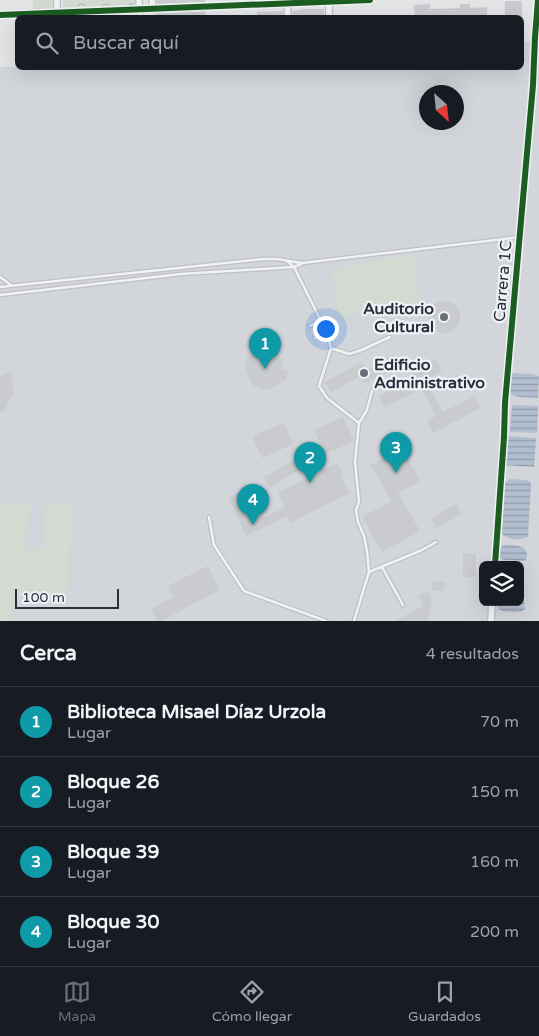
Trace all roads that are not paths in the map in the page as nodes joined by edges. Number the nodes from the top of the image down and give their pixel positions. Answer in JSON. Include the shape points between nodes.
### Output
{"nodes":[{"id":1,"x":57,"y":0,"type":"edge"},
{"id":2,"x":139,"y":0,"type":"edge"},
{"id":3,"x":152,"y":0,"type":"edge"},
{"id":4,"x":370,"y":0,"type":"edge"},
{"id":5,"x":538,"y":0,"type":"edge"},
{"id":6,"x":328,"y":1,"type":"edge"},
{"id":7,"x":340,"y":1,"type":"edge"},
{"id":8,"x":287,"y":4,"type":"junction"},
{"id":9,"x":153,"y":9,"type":"junction"},
{"id":10,"x":140,"y":10,"type":"junction"},
{"id":11,"x":57,"y":13,"type":"junction"},
{"id":12,"x":15,"y":15,"type":"edge"},
{"id":13,"x":19,"y":15,"type":"edge"},
{"id":14,"x":140,"y":15,"type":"edge"},
{"id":15,"x":288,"y":15,"type":"edge"},
{"id":16,"x":329,"y":15,"type":"edge"},
{"id":17,"x":0,"y":16,"type":"edge"},
{"id":18,"x":520,"y":237,"type":"junction"},
{"id":19,"x":286,"y":260,"type":"junction"},
{"id":20,"x":302,"y":263,"type":"junction"},
{"id":21,"x":294,"y":268,"type":"junction"},
{"id":22,"x":0,"y":277,"type":"edge"},
{"id":23,"x":100,"y":277,"type":"junction"},
{"id":24,"x":101,"y":283,"type":"junction"},
{"id":25,"x":20,"y":285,"type":"junction"},
{"id":26,"x":13,"y":286,"type":"junction"},
{"id":27,"x":0,"y":287,"type":"edge"},
{"id":28,"x":21,"y":293,"type":"junction"},
{"id":29,"x":0,"y":295,"type":"edge"},
{"id":30,"x":321,"y":320,"type":"junction"},
{"id":31,"x":310,"y":326,"type":"dead end"},
{"id":32,"x":327,"y":333,"type":"junction"},
{"id":33,"x":390,"y":337,"type":"dead end"},
{"id":34,"x":315,"y":338,"type":"dead end"},
{"id":35,"x":331,"y":348,"type":"junction"},
{"id":36,"x":372,"y":391,"type":"dead end"},
{"id":37,"x":359,"y":423,"type":"junction"},
{"id":38,"x":209,"y":517,"type":"dead end"},
{"id":39,"x":436,"y":542,"type":"dead end"},
{"id":40,"x":495,"y":561,"type":"edge"},
{"id":41,"x":382,"y":567,"type":"junction"},
{"id":42,"x":369,"y":572,"type":"junction"},
{"id":43,"x":403,"y":605,"type":"dead end"},
{"id":44,"x":492,"y":606,"type":"edge"},
{"id":45,"x":326,"y":621,"type":"edge"},
{"id":46,"x":354,"y":621,"type":"edge"},
{"id":47,"x":491,"y":621,"type":"edge"}],
"edges":[{"from":1,"to":11,"type":"street"},
{"from":2,"to":10,"type":"street"},
{"from":3,"to":9,"type":"street"},
{"from":4,"to":7,"type":"street"},
{"from":5,"to":18,"type":"street","name":"Carrera 1C"},
{"from":6,"to":7,"type":"street"},
{"from":6,"to":8,"type":"street"},
{"from":6,"to":16,"type":"street"},
{"from":8,"to":9,"type":"street"},
{"from":8,"to":15,"type":"street"},
{"from":9,"to":10,"type":"street"},
{"from":10,"to":11,"type":"street"},
{"from":10,"to":14,"type":"street"},
{"from":11,"to":13,"type":"street"},
{"from":12,"to":17,"type":"street"},
{"from":18,"to":20,"type":"lane"},
{"from":18,"to":40,"type":"street","name":"Carrera 1C"},
{"from":19,"to":20,"type":"lane"},
{"from":19,"to":21,"type":"lane"},
{"from":19,"to":23,"type":"lane","via":[[263,259]]},
{"from":20,"to":21,"type":"lane"},
{"from":21,"to":24,"type":"lane","via":[[181,274]]},
{"from":21,"to":30,"type":"lane"},
{"from":22,"to":26,"type":"lane"},
{"from":23,"to":24,"type":"lane"},
{"from":23,"to":25,"type":"lane"},
{"from":24,"to":28,"type":"lane"},
{"from":25,"to":26,"type":"lane"},
{"from":25,"to":28,"type":"lane"},
{"from":26,"to":27,"type":"lane"},
{"from":28,"to":29,"type":"lane"},
{"from":30,"to":31,"type":"lane"},
{"from":30,"to":32,"type":"lane"},
{"from":32,"to":34,"type":"lane"},
{"from":32,"to":35,"type":"lane"},
{"from":33,"to":35,"type":"lane","via":[[349,354]]},
{"from":35,"to":37,"type":"lane","via":[[319,386],[327,398]]},
{"from":36,"to":37,"type":"lane","via":[[367,410]]},
{"from":37,"to":42,"type":"lane","via":[[355,462],[359,502],[356,510]]},
{"from":38,"to":45,"type":"lane","via":[[214,545],[244,591]]},
{"from":39,"to":41,"type":"lane"},
{"from":41,"to":42,"type":"lane"},
{"from":41,"to":43,"type":"lane"},
{"from":42,"to":46,"type":"lane"},
{"from":44,"to":47,"type":"street"}]}
